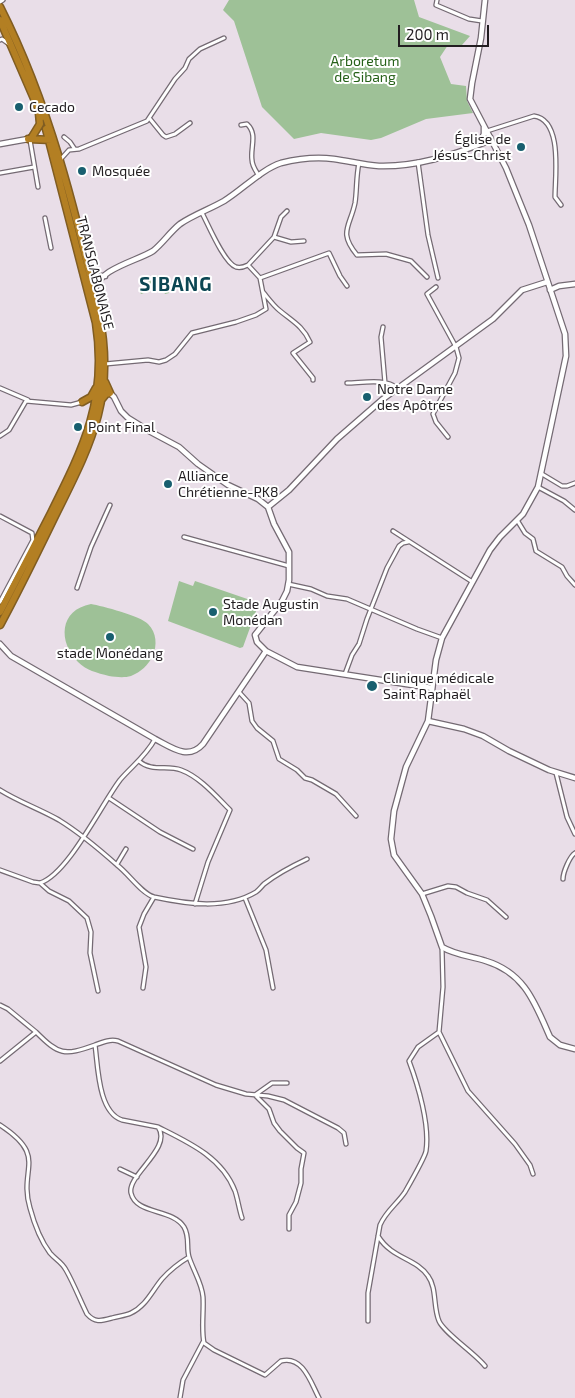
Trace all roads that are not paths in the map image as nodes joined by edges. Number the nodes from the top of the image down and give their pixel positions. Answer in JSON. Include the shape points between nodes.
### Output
{"nodes":[{"id":1,"x":3,"y":0,"type":"edge"},
{"id":2,"x":437,"y":0,"type":"edge"},
{"id":3,"x":485,"y":0,"type":"edge"},
{"id":4,"x":0,"y":2,"type":"edge"},
{"id":5,"x":0,"y":8,"type":"edge"},
{"id":6,"x":0,"y":20,"type":"edge"},
{"id":7,"x":482,"y":21,"type":"junction"},
{"id":8,"x":224,"y":38,"type":"dead end"},
{"id":9,"x":0,"y":40,"type":"edge"},
{"id":10,"x":12,"y":45,"type":"junction"},
{"id":11,"x":37,"y":104,"type":"junction"},
{"id":12,"x":150,"y":119,"type":"junction"},
{"id":13,"x":190,"y":123,"type":"dead end"},
{"id":14,"x":241,"y":124,"type":"dead end"},
{"id":15,"x":485,"y":128,"type":"junction"},
{"id":16,"x":64,"y":137,"type":"dead end"},
{"id":17,"x":490,"y":137,"type":"junction"},
{"id":18,"x":51,"y":138,"type":"junction"},
{"id":19,"x":31,"y":139,"type":"junction"},
{"id":20,"x":482,"y":142,"type":"junction"},
{"id":21,"x":0,"y":144,"type":"edge"},
{"id":22,"x":496,"y":147,"type":"junction"},
{"id":23,"x":74,"y":148,"type":"junction"},
{"id":24,"x":53,"y":156,"type":"junction"},
{"id":25,"x":60,"y":161,"type":"junction"},
{"id":26,"x":418,"y":162,"type":"junction"},
{"id":27,"x":359,"y":164,"type":"junction"},
{"id":28,"x":34,"y":167,"type":"junction"},
{"id":29,"x":0,"y":173,"type":"edge"},
{"id":30,"x":259,"y":176,"type":"junction"},
{"id":31,"x":38,"y":187,"type":"dead end"},
{"id":32,"x":561,"y":206,"type":"dead end"},
{"id":33,"x":287,"y":211,"type":"dead end"},
{"id":34,"x":202,"y":213,"type":"junction"},
{"id":35,"x":45,"y":218,"type":"dead end"},
{"id":36,"x":274,"y":237,"type":"junction"},
{"id":37,"x":304,"y":242,"type":"dead end"},
{"id":38,"x":51,"y":248,"type":"dead end"},
{"id":39,"x":248,"y":265,"type":"junction"},
{"id":40,"x":88,"y":269,"type":"junction"},
{"id":41,"x":105,"y":276,"type":"junction"},
{"id":42,"x":427,"y":277,"type":"dead end"},
{"id":43,"x":260,"y":278,"type":"junction"},
{"id":44,"x":438,"y":278,"type":"dead end"},
{"id":45,"x":547,"y":282,"type":"junction"},
{"id":46,"x":575,"y":284,"type":"edge"},
{"id":47,"x":347,"y":286,"type":"dead end"},
{"id":48,"x":436,"y":287,"type":"dead end"},
{"id":49,"x":550,"y":290,"type":"junction"},
{"id":50,"x":263,"y":291,"type":"junction"},
{"id":51,"x":95,"y":294,"type":"junction"},
{"id":52,"x":383,"y":327,"type":"dead end"},
{"id":53,"x":456,"y":347,"type":"junction"},
{"id":54,"x":105,"y":364,"type":"junction"},
{"id":55,"x":313,"y":380,"type":"dead end"},
{"id":56,"x":101,"y":383,"type":"junction"},
{"id":57,"x":346,"y":383,"type":"dead end"},
{"id":58,"x":385,"y":383,"type":"junction"},
{"id":59,"x":0,"y":388,"type":"edge"},
{"id":60,"x":397,"y":388,"type":"junction"},
{"id":61,"x":110,"y":393,"type":"junction"},
{"id":62,"x":28,"y":400,"type":"junction"},
{"id":63,"x":102,"y":400,"type":"junction"},
{"id":64,"x":82,"y":402,"type":"junction"},
{"id":65,"x":93,"y":417,"type":"junction"},
{"id":66,"x":0,"y":435,"type":"edge"},
{"id":67,"x":448,"y":437,"type":"dead end"},
{"id":68,"x":542,"y":474,"type":"junction"},
{"id":69,"x":575,"y":483,"type":"edge"},
{"id":70,"x":538,"y":487,"type":"junction"},
{"id":71,"x":110,"y":506,"type":"dead end"},
{"id":72,"x":268,"y":506,"type":"junction"},
{"id":73,"x":575,"y":510,"type":"edge"},
{"id":74,"x":0,"y":516,"type":"edge"},
{"id":75,"x":517,"y":520,"type":"junction"},
{"id":76,"x":393,"y":532,"type":"dead end"},
{"id":77,"x":184,"y":537,"type":"dead end"},
{"id":78,"x":34,"y":542,"type":"junction"},
{"id":79,"x":408,"y":542,"type":"junction"},
{"id":80,"x":290,"y":566,"type":"junction"},
{"id":81,"x":18,"y":573,"type":"junction"},
{"id":82,"x":471,"y":582,"type":"junction"},
{"id":83,"x":288,"y":584,"type":"junction"},
{"id":84,"x":575,"y":585,"type":"edge"},
{"id":85,"x":77,"y":588,"type":"dead end"},
{"id":86,"x":0,"y":602,"type":"edge"},
{"id":87,"x":370,"y":610,"type":"junction"},
{"id":88,"x":1,"y":620,"type":"edge"},
{"id":89,"x":442,"y":638,"type":"junction"},
{"id":90,"x":0,"y":644,"type":"edge"},
{"id":91,"x":2,"y":649,"type":"edge"},
{"id":92,"x":266,"y":651,"type":"junction"},
{"id":93,"x":345,"y":674,"type":"junction"},
{"id":94,"x":432,"y":688,"type":"junction"},
{"id":95,"x":239,"y":692,"type":"junction"},
{"id":96,"x":428,"y":721,"type":"junction"},
{"id":97,"x":155,"y":739,"type":"junction"},
{"id":98,"x":139,"y":761,"type":"junction"},
{"id":99,"x":556,"y":773,"type":"junction"},
{"id":100,"x":575,"y":778,"type":"edge"},
{"id":101,"x":0,"y":790,"type":"edge"},
{"id":102,"x":109,"y":798,"type":"junction"},
{"id":103,"x":356,"y":816,"type":"dead end"},
{"id":104,"x":575,"y":834,"type":"edge"},
{"id":105,"x":83,"y":836,"type":"junction"},
{"id":106,"x":126,"y":849,"type":"dead end"},
{"id":107,"x":192,"y":849,"type":"dead end"},
{"id":108,"x":575,"y":853,"type":"edge"},
{"id":109,"x":307,"y":859,"type":"dead end"},
{"id":110,"x":117,"y":864,"type":"junction"},
{"id":111,"x":0,"y":870,"type":"edge"},
{"id":112,"x":563,"y":879,"type":"dead end"},
{"id":113,"x":40,"y":883,"type":"junction"},
{"id":114,"x":422,"y":894,"type":"junction"},
{"id":115,"x":154,"y":897,"type":"junction"},
{"id":116,"x":245,"y":898,"type":"junction"},
{"id":117,"x":195,"y":904,"type":"junction"},
{"id":118,"x":506,"y":917,"type":"dead end"},
{"id":119,"x":442,"y":947,"type":"junction"},
{"id":120,"x":143,"y":988,"type":"dead end"},
{"id":121,"x":273,"y":988,"type":"dead end"},
{"id":122,"x":98,"y":991,"type":"dead end"},
{"id":123,"x":0,"y":1005,"type":"edge"},
{"id":124,"x":36,"y":1032,"type":"junction"},
{"id":125,"x":439,"y":1032,"type":"junction"},
{"id":126,"x":96,"y":1045,"type":"junction"},
{"id":127,"x":575,"y":1049,"type":"edge"},
{"id":128,"x":0,"y":1061,"type":"edge"},
{"id":129,"x":287,"y":1083,"type":"dead end"},
{"id":130,"x":255,"y":1095,"type":"junction"},
{"id":131,"x":0,"y":1125,"type":"edge"},
{"id":132,"x":158,"y":1127,"type":"junction"},
{"id":133,"x":346,"y":1144,"type":"dead end"},
{"id":134,"x":120,"y":1168,"type":"dead end"},
{"id":135,"x":533,"y":1174,"type":"dead end"},
{"id":136,"x":136,"y":1177,"type":"junction"},
{"id":137,"x":242,"y":1218,"type":"dead end"},
{"id":138,"x":289,"y":1228,"type":"dead end"},
{"id":139,"x":378,"y":1236,"type":"junction"},
{"id":140,"x":189,"y":1257,"type":"junction"},
{"id":141,"x":368,"y":1322,"type":"dead end"},
{"id":142,"x":204,"y":1341,"type":"junction"},
{"id":143,"x":485,"y":1366,"type":"dead end"},
{"id":144,"x":180,"y":1398,"type":"edge"},
{"id":145,"x":319,"y":1398,"type":"edge"}],
"edges":[{"from":1,"to":4,"type":"street"},
{"from":2,"to":7,"type":"street","via":[[436,5]]},
{"from":3,"to":7,"type":"street"},
{"from":5,"to":18,"type":"highway","name":"TRANSGABONAISE","via":[[30,72]]},
{"from":6,"to":10,"type":"highway","name":"TRANSGABONAISE"},
{"from":7,"to":15,"type":"street","via":[[470,94]]},
{"from":8,"to":12,"type":"street","via":[[200,49],[189,59]]},
{"from":9,"to":10,"type":"street"},
{"from":10,"to":11,"type":"highway","name":"TRANSGABONAISE"},
{"from":11,"to":18,"type":"highway","name":"TRANSGABONAISE"},
{"from":11,"to":19,"type":"highway","via":[[40,124]]},
{"from":12,"to":13,"type":"street","via":[[165,136],[175,134]]},
{"from":12,"to":23,"type":"street","via":[[79,149]]},
{"from":14,"to":30,"type":"street","via":[[247,124],[252,133],[252,158]]},
{"from":15,"to":17,"type":"street"},
{"from":15,"to":20,"type":"street"},
{"from":15,"to":32,"type":"street","via":[[534,116],[549,124],[554,137],[556,198]]},
{"from":16,"to":23,"type":"street"},
{"from":17,"to":20,"type":"street","via":[[485,137]]},
{"from":17,"to":22,"type":"street"},
{"from":18,"to":19,"type":"highway"},
{"from":18,"to":24,"type":"highway","name":"TRANSGABONAISE"},
{"from":18,"to":25,"type":"highway","name":"TRANSGABONAISE"},
{"from":19,"to":21,"type":"street"},
{"from":19,"to":24,"type":"highway"},
{"from":19,"to":28,"type":"street"},
{"from":20,"to":22,"type":"street"},
{"from":20,"to":26,"type":"street","via":[[454,154]]},
{"from":22,"to":45,"type":"street","via":[[524,210]]},
{"from":23,"to":25,"type":"street"},
{"from":24,"to":56,"type":"highway","name":"TRANSGABONAISE","via":[[96,323]]},
{"from":25,"to":40,"type":"highway","name":"TRANSGABONAISE"},
{"from":26,"to":27,"type":"street","via":[[385,166]]},
{"from":26,"to":44,"type":"street","via":[[428,235]]},
{"from":27,"to":30,"type":"street","via":[[334,159],[306,159],[281,163]]},
{"from":27,"to":42,"type":"street","via":[[354,204],[346,227],[350,247],[357,254],[386,254],[411,261]]},
{"from":28,"to":29,"type":"street"},
{"from":28,"to":31,"type":"street"},
{"from":30,"to":34,"type":"street"},
{"from":33,"to":36,"type":"street","via":[[281,217]]},
{"from":34,"to":39,"type":"street","via":[[231,263],[235,267]]},
{"from":34,"to":41,"type":"street","via":[[178,226],[153,250]]},
{"from":35,"to":38,"type":"street"},
{"from":36,"to":37,"type":"street"},
{"from":36,"to":39,"type":"street"},
{"from":39,"to":43,"type":"street"},
{"from":40,"to":41,"type":"street","via":[[95,276]]},
{"from":40,"to":51,"type":"highway","name":"TRANSGABONAISE"},
{"from":41,"to":51,"type":"street","via":[[97,283]]},
{"from":43,"to":47,"type":"street","via":[[330,252]]},
{"from":43,"to":50,"type":"street"},
{"from":45,"to":49,"type":"street"},
{"from":45,"to":53,"type":"street","via":[[522,290],[497,316]]},
{"from":46,"to":49,"type":"street"},
{"from":48,"to":53,"type":"street","via":[[427,294]]},
{"from":49,"to":68,"type":"street","via":[[565,334],[566,356]]},
{"from":50,"to":54,"type":"street","via":[[266,309],[236,322],[192,333],[166,360]]},
{"from":50,"to":55,"type":"street","via":[[306,334],[310,342],[293,354]]},
{"from":51,"to":54,"type":"highway","name":"TRANSGABONAISE"},
{"from":52,"to":58,"type":"street"},
{"from":53,"to":60,"type":"street"},
{"from":53,"to":67,"type":"street","via":[[459,362],[433,414]]},
{"from":54,"to":56,"type":"highway","name":"TRANSGABONAISE"},
{"from":56,"to":61,"type":"highway"},
{"from":56,"to":63,"type":"highway","name":"TRANSGABONAISE"},
{"from":56,"to":64,"type":"highway"},
{"from":56,"to":65,"type":"highway","name":"TRANSGABONAISE"},
{"from":57,"to":58,"type":"street"},
{"from":58,"to":60,"type":"street"},
{"from":59,"to":62,"type":"street"},
{"from":60,"to":72,"type":"street","via":[[356,421],[289,490]]},
{"from":61,"to":63,"type":"highway"},
{"from":61,"to":72,"type":"street","via":[[128,418],[179,447],[228,485]]},
{"from":62,"to":64,"type":"street","via":[[71,405]]},
{"from":62,"to":66,"type":"street","via":[[9,430]]},
{"from":63,"to":88,"type":"highway","name":"TRANSGABONAISE","via":[[86,454]]},
{"from":64,"to":65,"type":"highway","via":[[90,405]]},
{"from":65,"to":78,"type":"highway","name":"TRANSGABONAISE","via":[[76,462]]},
{"from":68,"to":69,"type":"street","via":[[565,487]]},
{"from":68,"to":70,"type":"street"},
{"from":70,"to":73,"type":"street"},
{"from":70,"to":75,"type":"street"},
{"from":71,"to":85,"type":"street"},
{"from":72,"to":80,"type":"street","via":[[289,552]]},
{"from":74,"to":78,"type":"street","via":[[32,533]]},
{"from":75,"to":82,"type":"street","via":[[493,545]]},
{"from":75,"to":84,"type":"street","via":[[533,539],[536,551],[562,566]]},
{"from":76,"to":79,"type":"street"},
{"from":77,"to":80,"type":"street"},
{"from":78,"to":81,"type":"highway","name":"TRANSGABONAISE"},
{"from":79,"to":82,"type":"street"},
{"from":79,"to":87,"type":"street","via":[[398,546]]},
{"from":80,"to":83,"type":"street"},
{"from":81,"to":86,"type":"street"},
{"from":81,"to":88,"type":"highway","name":"TRANSGABONAISE"},
{"from":82,"to":89,"type":"street"},
{"from":83,"to":87,"type":"street","via":[[343,598]]},
{"from":83,"to":92,"type":"street","via":[[282,601],[256,635],[257,642]]},
{"from":87,"to":89,"type":"street"},
{"from":87,"to":93,"type":"street"},
{"from":89,"to":94,"type":"street"},
{"from":90,"to":91,"type":"street"},
{"from":91,"to":97,"type":"street"},
{"from":92,"to":93,"type":"street","via":[[297,667]]},
{"from":92,"to":95,"type":"street"},
{"from":93,"to":94,"type":"street"},
{"from":94,"to":96,"type":"street"},
{"from":95,"to":97,"type":"street","via":[[196,751],[181,752]]},
{"from":95,"to":103,"type":"street","via":[[249,703],[257,728],[273,741],[279,759],[304,778],[336,794]]},
{"from":96,"to":99,"type":"street","via":[[484,736]]},
{"from":96,"to":114,"type":"street","via":[[406,767],[392,833],[394,854]]},
{"from":97,"to":98,"type":"street"},
{"from":98,"to":102,"type":"street","via":[[121,779]]},
{"from":98,"to":117,"type":"street","via":[[151,767],[180,769],[201,782],[230,810]]},
{"from":99,"to":100,"type":"street"},
{"from":99,"to":104,"type":"street","via":[[567,817]]},
{"from":101,"to":105,"type":"street"},
{"from":102,"to":105,"type":"street"},
{"from":102,"to":107,"type":"street"},
{"from":105,"to":110,"type":"street"},
{"from":105,"to":113,"type":"street","via":[[54,875]]},
{"from":106,"to":110,"type":"street"},
{"from":108,"to":112,"type":"street"},
{"from":109,"to":116,"type":"street"},
{"from":110,"to":115,"type":"street","via":[[149,896]]},
{"from":111,"to":113,"type":"street"},
{"from":113,"to":122,"type":"street","via":[[70,901],[87,918]]},
{"from":114,"to":118,"type":"street","via":[[442,887],[456,887],[487,900]]},
{"from":114,"to":119,"type":"street"},
{"from":115,"to":117,"type":"street"},
{"from":115,"to":120,"type":"street","via":[[139,927],[146,967]]},
{"from":116,"to":117,"type":"street","via":[[216,904]]},
{"from":116,"to":121,"type":"street","via":[[266,950]]},
{"from":119,"to":125,"type":"street","via":[[444,987]]},
{"from":119,"to":127,"type":"street","via":[[497,965],[515,976],[531,994],[554,1042]]},
{"from":123,"to":124,"type":"street"},
{"from":124,"to":126,"type":"street","via":[[47,1044],[60,1051]]},
{"from":124,"to":128,"type":"street"},
{"from":125,"to":135,"type":"street","via":[[468,1092],[515,1144]]},
{"from":125,"to":139,"type":"street","via":[[418,1047],[409,1061],[418,1085],[426,1128],[425,1155],[405,1192],[383,1218]]},
{"from":126,"to":130,"type":"street","via":[[110,1040],[122,1042],[216,1085]]},
{"from":126,"to":132,"type":"street","via":[[102,1096],[112,1114],[116,1119]]},
{"from":129,"to":130,"type":"street","via":[[272,1084]]},
{"from":130,"to":133,"type":"street","via":[[284,1100],[338,1128],[344,1133]]},
{"from":130,"to":138,"type":"street","via":[[269,1109],[280,1131],[304,1153],[301,1183]]},
{"from":131,"to":140,"type":"street","via":[[16,1136],[27,1151],[30,1165],[28,1199],[33,1217],[50,1254],[63,1266],[91,1319],[103,1320],[137,1309],[166,1275]]},
{"from":132,"to":136,"type":"street","via":[[161,1137],[146,1167]]},
{"from":132,"to":137,"type":"street","via":[[200,1149],[214,1161],[231,1183]]},
{"from":134,"to":136,"type":"street"},
{"from":136,"to":140,"type":"street","via":[[131,1185],[132,1196],[144,1207],[178,1221],[189,1242]]},
{"from":139,"to":141,"type":"street","via":[[368,1293]]},
{"from":139,"to":143,"type":"street","via":[[388,1250],[427,1274],[441,1325]]},
{"from":140,"to":142,"type":"street","via":[[202,1291]]},
{"from":142,"to":144,"type":"street","via":[[183,1380]]},
{"from":142,"to":145,"type":"street","via":[[214,1350],[265,1374],[281,1361],[292,1361],[306,1372]]}]}
